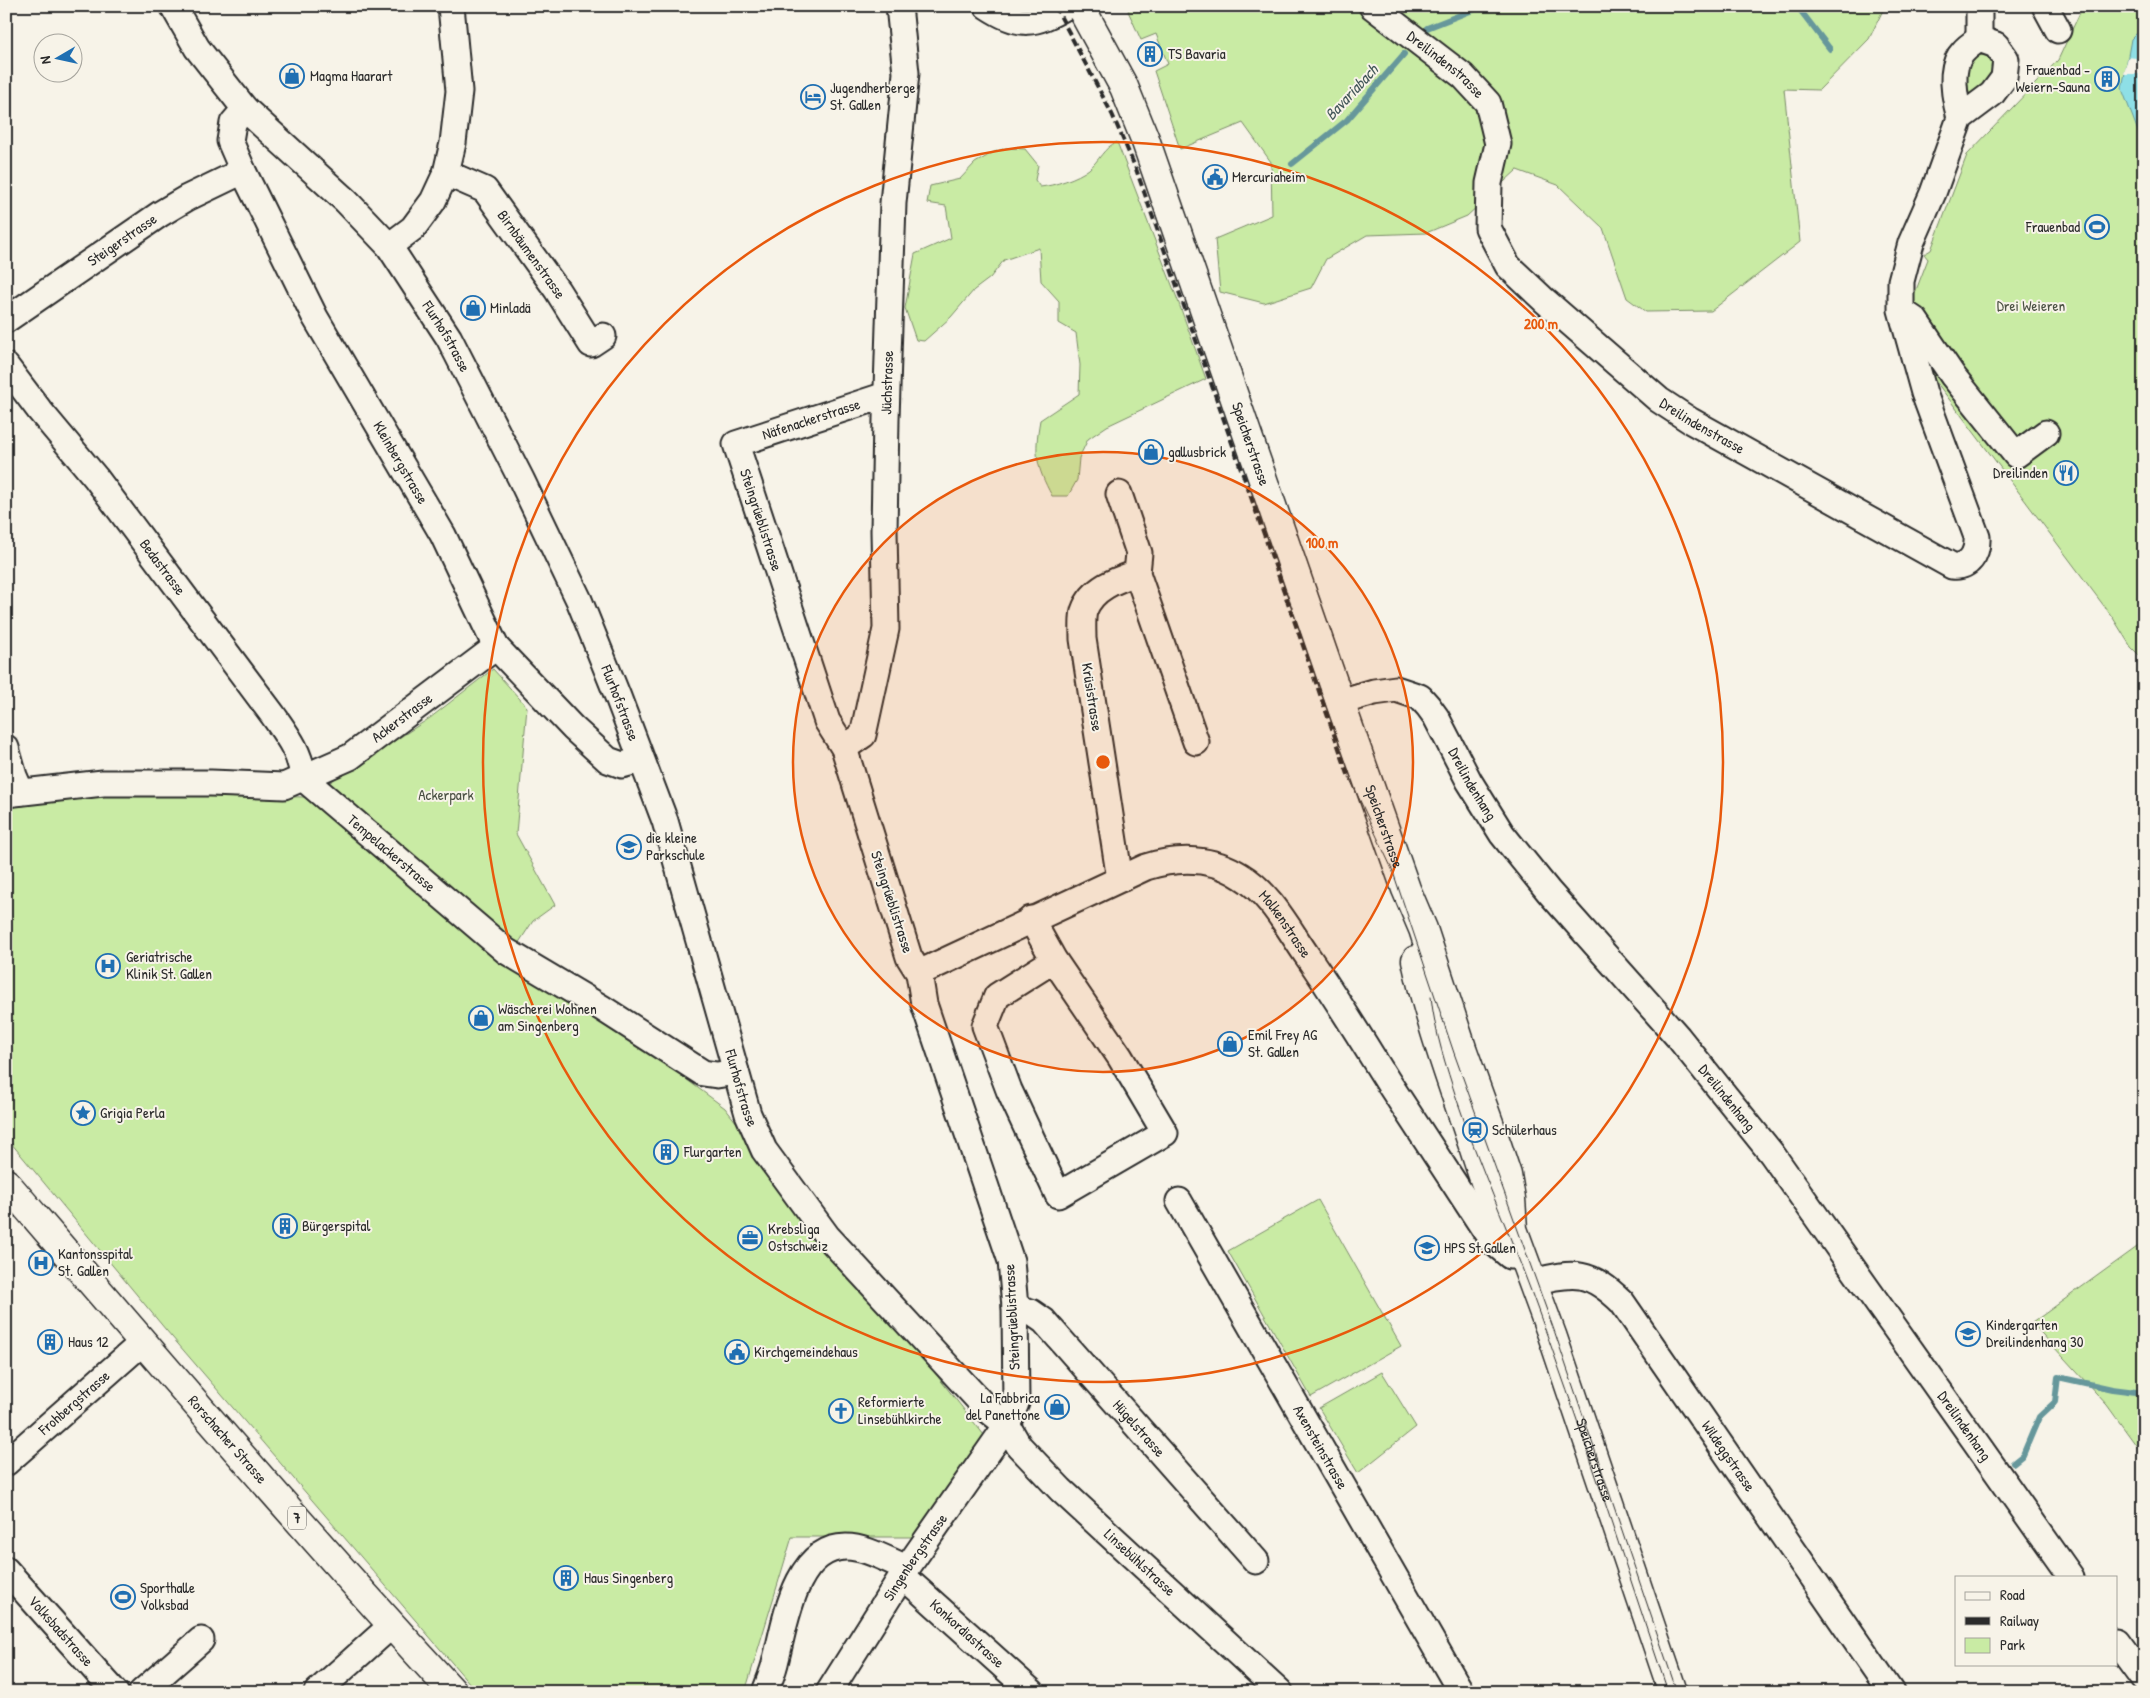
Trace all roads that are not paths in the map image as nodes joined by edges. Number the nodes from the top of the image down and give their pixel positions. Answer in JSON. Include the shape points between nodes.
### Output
{"nodes":[{"id":1,"x":173,"y":6,"type":"edge"},
{"id":2,"x":451,"y":6,"type":"edge"},
{"id":3,"x":899,"y":6,"type":"edge"},
{"id":4,"x":988,"y":6,"type":"edge"},
{"id":5,"x":1067,"y":6,"type":"edge"},
{"id":6,"x":1080,"y":6,"type":"edge"},
{"id":7,"x":1372,"y":6,"type":"edge"},
{"id":8,"x":1979,"y":6,"type":"edge"},
{"id":9,"x":2045,"y":6,"type":"edge"},
{"id":10,"x":2058,"y":30,"type":"dead end"},
{"id":11,"x":1979,"y":39,"type":"junction"},
{"id":12,"x":245,"y":109,"type":"junction"},
{"id":13,"x":1960,"y":118,"type":"junction"},
{"id":14,"x":243,"y":171,"type":"junction"},
{"id":15,"x":446,"y":173,"type":"junction"},
{"id":16,"x":389,"y":246,"type":"junction"},
{"id":17,"x":1901,"y":310,"type":"junction"},
{"id":18,"x":6,"y":320,"type":"edge"},
{"id":19,"x":603,"y":336,"type":"dead end"},
{"id":20,"x":6,"y":366,"type":"edge"},
{"id":21,"x":886,"y":395,"type":"junction"},
{"id":22,"x":2046,"y":433,"type":"dead end"},
{"id":23,"x":736,"y":444,"type":"joint"},
{"id":24,"x":1119,"y":494,"type":"dead end"},
{"id":25,"x":1137,"y":572,"type":"junction"},
{"id":26,"x":496,"y":647,"type":"junction"},
{"id":27,"x":1340,"y":702,"type":"junction"},
{"id":28,"x":1196,"y":742,"type":"dead end"},
{"id":29,"x":6,"y":748,"type":"edge"},
{"id":30,"x":844,"y":748,"type":"junction"},
{"id":31,"x":641,"y":760,"type":"junction"},
{"id":32,"x":303,"y":778,"type":"junction"},
{"id":33,"x":14,"y":793,"type":"edge"},
{"id":34,"x":1122,"y":878,"type":"junction"},
{"id":35,"x":1031,"y":919,"type":"junction"},
{"id":36,"x":1054,"y":960,"type":"junction"},
{"id":37,"x":919,"y":973,"type":"junction"},
{"id":38,"x":736,"y":1072,"type":"junction"},
{"id":39,"x":6,"y":1183,"type":"edge"},
{"id":40,"x":1179,"y":1201,"type":"dead end"},
{"id":41,"x":1523,"y":1255,"type":"junction"},
{"id":42,"x":1533,"y":1282,"type":"junction"},
{"id":43,"x":1015,"y":1306,"type":"junction"},
{"id":44,"x":143,"y":1342,"type":"junction"},
{"id":45,"x":1007,"y":1425,"type":"junction"},
{"id":46,"x":6,"y":1463,"type":"edge"},
{"id":47,"x":1256,"y":1561,"type":"dead end"},
{"id":48,"x":6,"y":1570,"type":"edge"},
{"id":49,"x":905,"y":1572,"type":"junction"},
{"id":50,"x":2070,"y":1576,"type":"edge"},
{"id":51,"x":392,"y":1626,"type":"junction"},
{"id":52,"x":201,"y":1640,"type":"dead end"},
{"id":53,"x":2118,"y":1644,"type":"edge"},
{"id":54,"x":2144,"y":1679,"type":"edge"},
{"id":55,"x":115,"y":1692,"type":"edge"},
{"id":56,"x":142,"y":1692,"type":"edge"},
{"id":57,"x":317,"y":1692,"type":"edge"},
{"id":58,"x":453,"y":1692,"type":"edge"},
{"id":59,"x":765,"y":1692,"type":"edge"},
{"id":60,"x":829,"y":1692,"type":"edge"},
{"id":61,"x":1032,"y":1692,"type":"edge"},
{"id":62,"x":1280,"y":1692,"type":"edge"},
{"id":63,"x":1462,"y":1692,"type":"edge"},
{"id":64,"x":1674,"y":1692,"type":"edge"},
{"id":65,"x":1892,"y":1692,"type":"edge"}],
"edges":[{"from":1,"to":12,"type":"street","name":"Flurhofstrasse","via":[[198,48]]},
{"from":2,"to":15,"type":"street","via":[[459,91]]},
{"from":3,"to":21,"type":"street","name":"Jüchstrasse","via":[[906,73],[893,204]]},
{"from":4,"to":5,"type":"street","via":[[1004,18],[1022,22],[1044,18]]},
{"from":6,"to":27,"type":"main road","name":"Speicherstrasse","via":[[1135,113]]},
{"from":7,"to":17,"type":"street","name":"Dreilindenstrasse","via":[[1463,76],[1488,103],[1498,144],[1489,183],[1488,228],[1508,266],[1660,400],[1691,421],[1959,567],[1972,559],[1978,545],[1977,537],[1934,423]]},
{"from":8,"to":11,"type":"street"},
{"from":9,"to":10,"type":"street"},
{"from":11,"to":13,"type":"street","via":[[1961,53],[1954,72],[1954,96]]},
{"from":11,"to":13,"type":"street","via":[[1996,45],[2006,59],[2004,78],[1992,94]]},
{"from":12,"to":14,"type":"street","name":"Kleinbergstrasse","via":[[233,123],[230,141]]},
{"from":12,"to":16,"type":"street","name":"Flurhofstrasse","via":[[346,201]]},
{"from":13,"to":17,"type":"street","name":"Dreilindenstrasse","via":[[1933,194],[1911,243],[1900,281]]},
{"from":14,"to":18,"type":"street","name":"Steigerstrasse","via":[[160,214]]},
{"from":14,"to":26,"type":"street","name":"Kleinbergstrasse","via":[[315,317],[443,535]]},
{"from":15,"to":16,"type":"street","via":[[433,201],[413,228]]},
{"from":15,"to":19,"type":"street","name":"Birnbäumenstrasse","via":[[485,190],[591,344]]},
{"from":16,"to":31,"type":"street","name":"Flurhofstrasse","via":[[449,338],[521,479],[579,600]]},
{"from":17,"to":22,"type":"street","via":[[1915,320],[1953,376],[2016,455]]},
{"from":20,"to":32,"type":"street","name":"Bedastrasse","via":[[96,478],[274,715],[294,746],[302,764]]},
{"from":21,"to":23,"type":"street","name":"Näfenackerstrasse"},
{"from":21,"to":30,"type":"street","name":"Jüchstrasse","via":[[886,629],[863,735]]},
{"from":23,"to":30,"type":"street","name":"Steingrüeblistrasse","via":[[827,721]]},
{"from":24,"to":25,"type":"street","via":[[1139,553]]},
{"from":25,"to":28,"type":"street"},
{"from":25,"to":34,"type":"street","name":"Krüsistrasse","via":[[1094,594],[1084,612],[1083,639]]},
{"from":26,"to":31,"type":"street","name":"Kleinbergstrasse","via":[[608,760],[622,765]]},
{"from":26,"to":32,"type":"street","name":"Ackerstrasse","via":[[350,757]]},
{"from":27,"to":41,"type":"main road","name":"Speicherstrasse","via":[[1406,889],[1416,961],[1443,1057],[1491,1194],[1500,1216],[1513,1229]]},
{"from":27,"to":50,"type":"street","name":"Dreilindenhang","via":[[1374,692],[1396,690],[1420,697],[1428,706],[1502,834],[1678,1037],[1772,1154]]},
{"from":29,"to":33,"type":"street","via":[[14,776]]},
{"from":30,"to":37,"type":"street","name":"Steingrüeblistrasse","via":[[909,957]]},
{"from":31,"to":38,"type":"street","name":"Flurhofstrasse","via":[[665,821]]},
{"from":32,"to":33,"type":"street","via":[[284,786],[103,783]]},
{"from":32,"to":38,"type":"street","name":"Tempelackerstrasse","via":[[506,951],[703,1073]]},
{"from":34,"to":35,"type":"street","name":"Molkenstrasse"},
{"from":34,"to":41,"type":"street","name":"Molkenstrasse","via":[[1163,862],[1204,861],[1242,876],[1262,893],[1331,991],[1492,1241],[1510,1256]]},
{"from":35,"to":36,"type":"street"},
{"from":35,"to":37,"type":"street","name":"Molkenstrasse"},
{"from":36,"to":36,"type":"street","via":[[1120,1057],[1165,1133],[1058,1196],[1009,1090],[985,1026],[997,996]]},
{"from":37,"to":43,"type":"street","name":"Steingrüeblistrasse","via":[[921,996],[1011,1261]]},
{"from":38,"to":45,"type":"street","name":"Flurhofstrasse","via":[[748,1114],[764,1150],[828,1236],[988,1410]]},
{"from":39,"to":44,"type":"main road","name":"Rorschacher Strasse","number":"7"},
{"from":40,"to":63,"type":"street","name":"Axensteinstrasse"},
{"from":41,"to":42,"type":"main road","name":"Speicherstrasse"},
{"from":42,"to":64,"type":"main road","name":"Speicherstrasse"},
{"from":42,"to":65,"type":"street","name":"Wildeggstrasse","via":[[1566,1275],[1584,1276],[1596,1280],[1622,1302]]},
{"from":43,"to":45,"type":"street","name":"Steingrüeblistrasse","via":[[1016,1403]]},
{"from":43,"to":47,"type":"street","name":"Hügelstrasse","via":[[1044,1321]]},
{"from":44,"to":46,"type":"street","name":"Frohbergstrasse"},
{"from":44,"to":51,"type":"main road","name":"Rorschacher Strasse","number":"7"},
{"from":45,"to":49,"type":"street","name":"Singenbergstrasse"},
{"from":45,"to":62,"type":"street","name":"Linsebühlstrasse","via":[[1019,1446],[1061,1490]]},
{"from":48,"to":55,"type":"street","name":"Volksbadstrasse"},
{"from":49,"to":59,"type":"street","via":[[864,1551],[846,1547],[820,1557],[806,1570],[795,1588]]},
{"from":49,"to":60,"type":"street","name":"Singenbergstrasse"},
{"from":49,"to":61,"type":"street","name":"Konkordiastrasse"},
{"from":51,"to":57,"type":"street"},
{"from":51,"to":58,"type":"main road","name":"Rorschacher Strasse","number":"7"},
{"from":52,"to":56,"type":"street"},
{"from":53,"to":54,"type":"street"}]}
